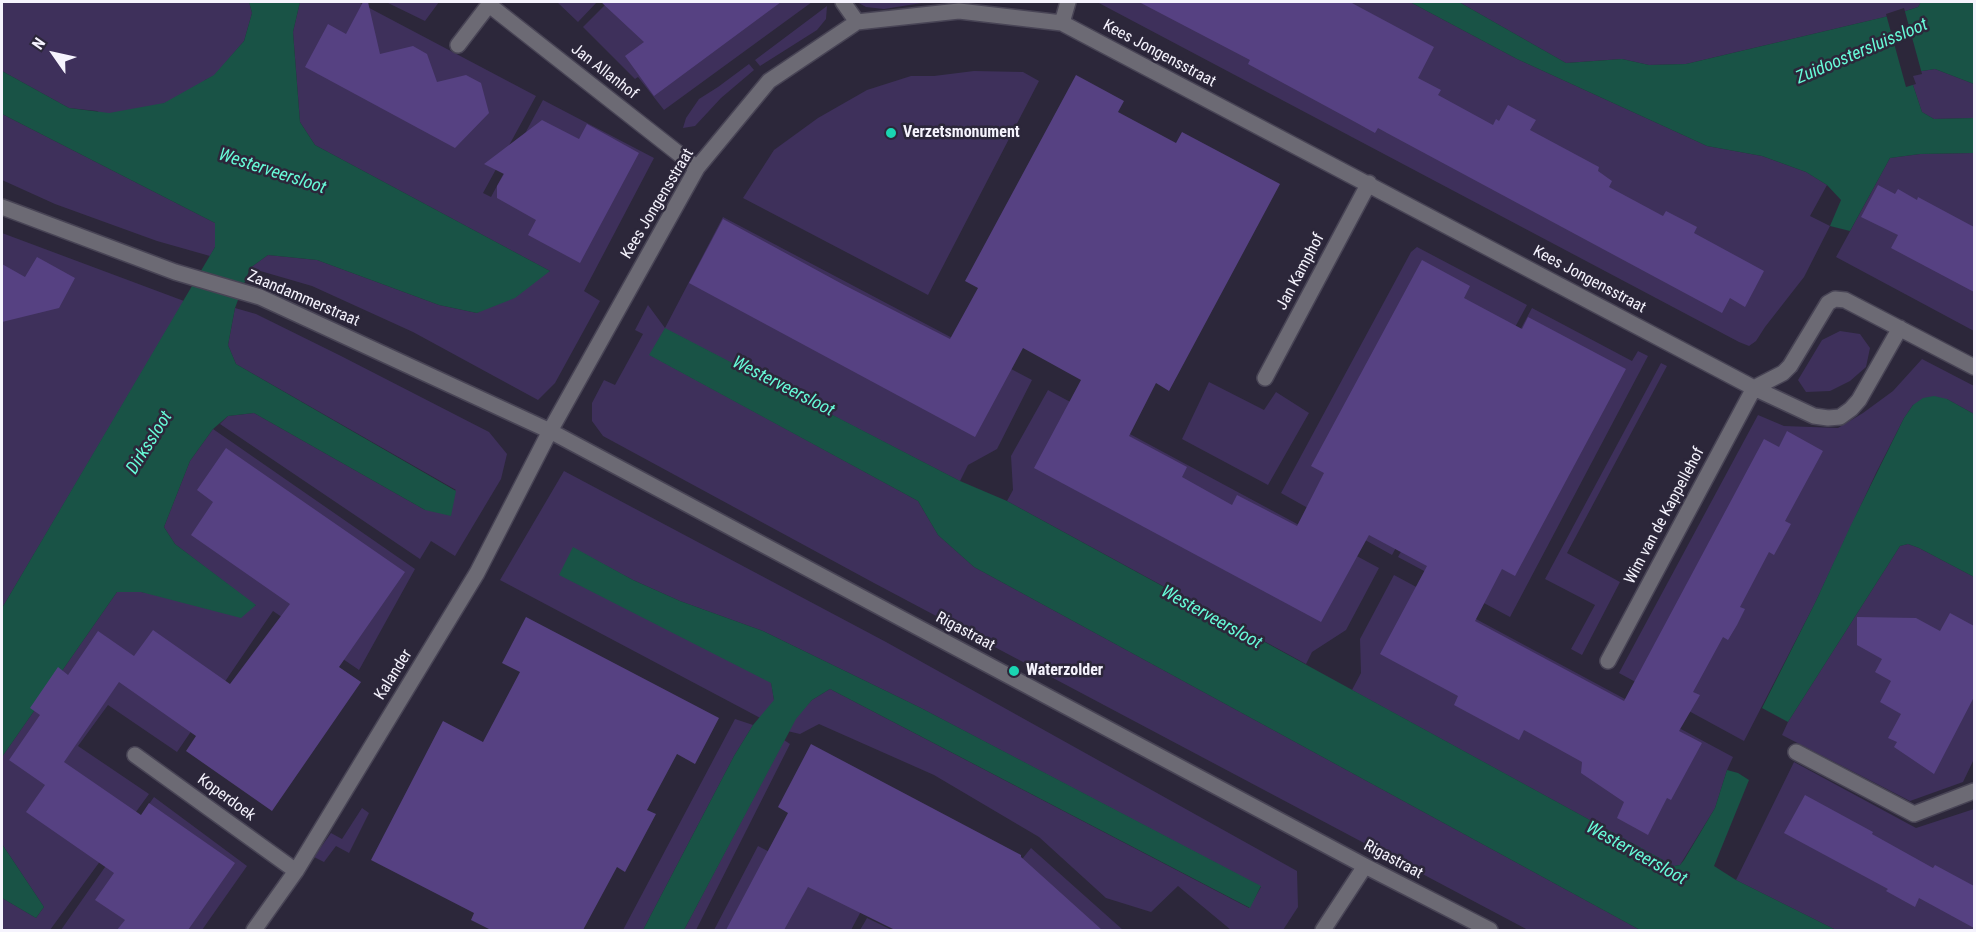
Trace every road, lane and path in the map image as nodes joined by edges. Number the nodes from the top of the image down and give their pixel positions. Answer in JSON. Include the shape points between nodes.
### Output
{"nodes":[{"id":1,"x":843,"y":2,"type":"edge"},
{"id":2,"x":1068,"y":2,"type":"edge"},
{"id":3,"x":490,"y":3,"type":"edge"},
{"id":4,"x":857,"y":22,"type":"junction"},
{"id":5,"x":1062,"y":23,"type":"junction"},
{"id":6,"x":458,"y":45,"type":"dead end"},
{"id":7,"x":697,"y":168,"type":"junction"},
{"id":8,"x":1369,"y":183,"type":"junction"},
{"id":9,"x":2,"y":207,"type":"edge"},
{"id":10,"x":1900,"y":328,"type":"junction"},
{"id":11,"x":1974,"y":367,"type":"edge"},
{"id":12,"x":1265,"y":378,"type":"dead end"},
{"id":13,"x":1754,"y":388,"type":"junction"},
{"id":14,"x":550,"y":431,"type":"junction"},
{"id":15,"x":1608,"y":661,"type":"dead end"},
{"id":16,"x":1796,"y":752,"type":"dead end"},
{"id":17,"x":135,"y":755,"type":"dead end"},
{"id":18,"x":1974,"y":791,"type":"edge"},
{"id":19,"x":1365,"y":866,"type":"junction"},
{"id":20,"x":296,"y":871,"type":"junction"},
{"id":21,"x":254,"y":930,"type":"edge"},
{"id":22,"x":1323,"y":930,"type":"edge"},
{"id":23,"x":1490,"y":930,"type":"edge"}],
"edges":[{"from":1,"to":4,"type":"street"},
{"from":2,"to":5,"type":"street"},
{"from":3,"to":6,"type":"street","name":"Jan Allanhof"},
{"from":3,"to":7,"type":"street","name":"Jan Allanhof"},
{"from":4,"to":5,"type":"street","name":"Kees Jongensstraat","via":[[959,11]]},
{"from":4,"to":7,"type":"street","name":"Kees Jongensstraat","via":[[769,81]]},
{"from":5,"to":8,"type":"street","name":"Kees Jongensstraat"},
{"from":7,"to":14,"type":"street","name":"Kees Jongensstraat"},
{"from":8,"to":12,"type":"street","name":"Jan Kamphof"},
{"from":8,"to":13,"type":"street","name":"Kees Jongensstraat"},
{"from":9,"to":14,"type":"street","name":"Zaandammerstraat","via":[[175,273],[260,297]]},
{"from":10,"to":11,"type":"street"},
{"from":10,"to":13,"type":"street","via":[[1845,300],[1835,299],[1828,303],[1790,366]]},
{"from":10,"to":13,"type":"street","name":"Kees Jongensstraat","via":[[1859,400],[1840,417],[1814,416]]},
{"from":13,"to":15,"type":"street","name":"Wim van de Kappellehof"},
{"from":14,"to":19,"type":"street","name":"Rigastraat"},
{"from":14,"to":20,"type":"street","name":"Kalander","via":[[477,573]]},
{"from":16,"to":18,"type":"street","via":[[1914,814]]},
{"from":17,"to":20,"type":"street","name":"Koperdoek"},
{"from":19,"to":22,"type":"street"},
{"from":19,"to":23,"type":"street","name":"Rigastraat"},
{"from":20,"to":21,"type":"street","name":"Kalander"}]}
